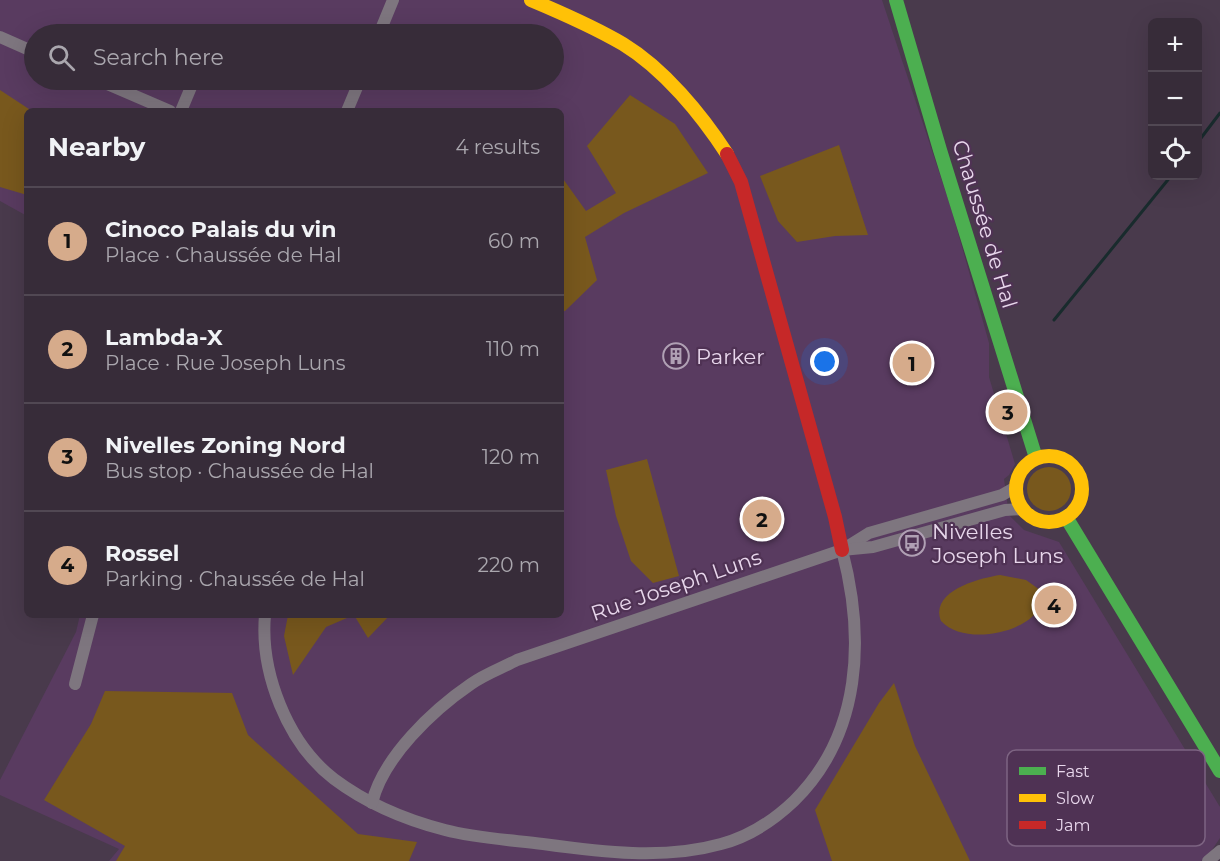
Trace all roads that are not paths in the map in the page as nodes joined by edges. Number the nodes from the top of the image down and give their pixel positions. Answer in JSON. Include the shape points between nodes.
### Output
{"nodes":[{"id":1,"x":393,"y":0,"type":"edge"},
{"id":2,"x":531,"y":0,"type":"edge"},
{"id":3,"x":897,"y":0,"type":"edge"},
{"id":4,"x":383,"y":24,"type":"edge"},
{"id":5,"x":0,"y":37,"type":"edge"},
{"id":6,"x":24,"y":48,"type":"edge"},
{"id":7,"x":121,"y":90,"type":"edge"},
{"id":8,"x":190,"y":90,"type":"edge"},
{"id":9,"x":356,"y":90,"type":"edge"},
{"id":10,"x":163,"y":108,"type":"edge"},
{"id":11,"x":182,"y":108,"type":"edge"},
{"id":12,"x":348,"y":108,"type":"edge"},
{"id":13,"x":1036,"y":458,"type":"junction"},
{"id":14,"x":1016,"y":488,"type":"junction"},
{"id":15,"x":1023,"y":509,"type":"junction"},
{"id":16,"x":1066,"y":517,"type":"junction"},
{"id":17,"x":842,"y":550,"type":"junction"},
{"id":18,"x":92,"y":618,"type":"edge"},
{"id":19,"x":265,"y":618,"type":"edge"},
{"id":20,"x":75,"y":684,"type":"dead end"},
{"id":21,"x":1220,"y":771,"type":"edge"},
{"id":22,"x":372,"y":803,"type":"junction"},
{"id":23,"x":1220,"y":851,"type":"edge"},
{"id":24,"x":1208,"y":861,"type":"edge"}],
"edges":[{"from":1,"to":4,"type":"street"},
{"from":2,"to":17,"type":"main road","via":[[624,45],[666,79],[706,122],[727,154],[741,182],[759,243]]},
{"from":3,"to":13,"type":"main road","name":"Chaussée de Hal"},
{"from":5,"to":6,"type":"street"},
{"from":7,"to":10,"type":"street"},
{"from":8,"to":11,"type":"street"},
{"from":9,"to":12,"type":"street"},
{"from":13,"to":14,"type":"main road","via":[[1021,472]]},
{"from":13,"to":16,"type":"main road","via":[[1062,459],[1077,471],[1082,491],[1074,510]]},
{"from":14,"to":15,"type":"main road"},
{"from":14,"to":17,"type":"street","name":"Rue Joseph Luns","via":[[869,532]]},
{"from":15,"to":16,"type":"main road","via":[[1042,521]]},
{"from":15,"to":17,"type":"street","name":"Rue Joseph Luns","via":[[1005,510],[873,547]]},
{"from":16,"to":21,"type":"main road"},
{"from":17,"to":22,"type":"street","name":"Rue Joseph Luns","via":[[517,660],[473,683],[441,706],[407,741],[387,770]]},
{"from":17,"to":22,"type":"street","via":[[854,618],[855,661],[850,699],[833,748],[811,785],[768,822],[723,844],[622,853],[446,830]]},
{"from":18,"to":20,"type":"street"},
{"from":19,"to":22,"type":"street","via":[[268,669],[286,719],[333,778]]},
{"from":23,"to":24,"type":"street"}]}
